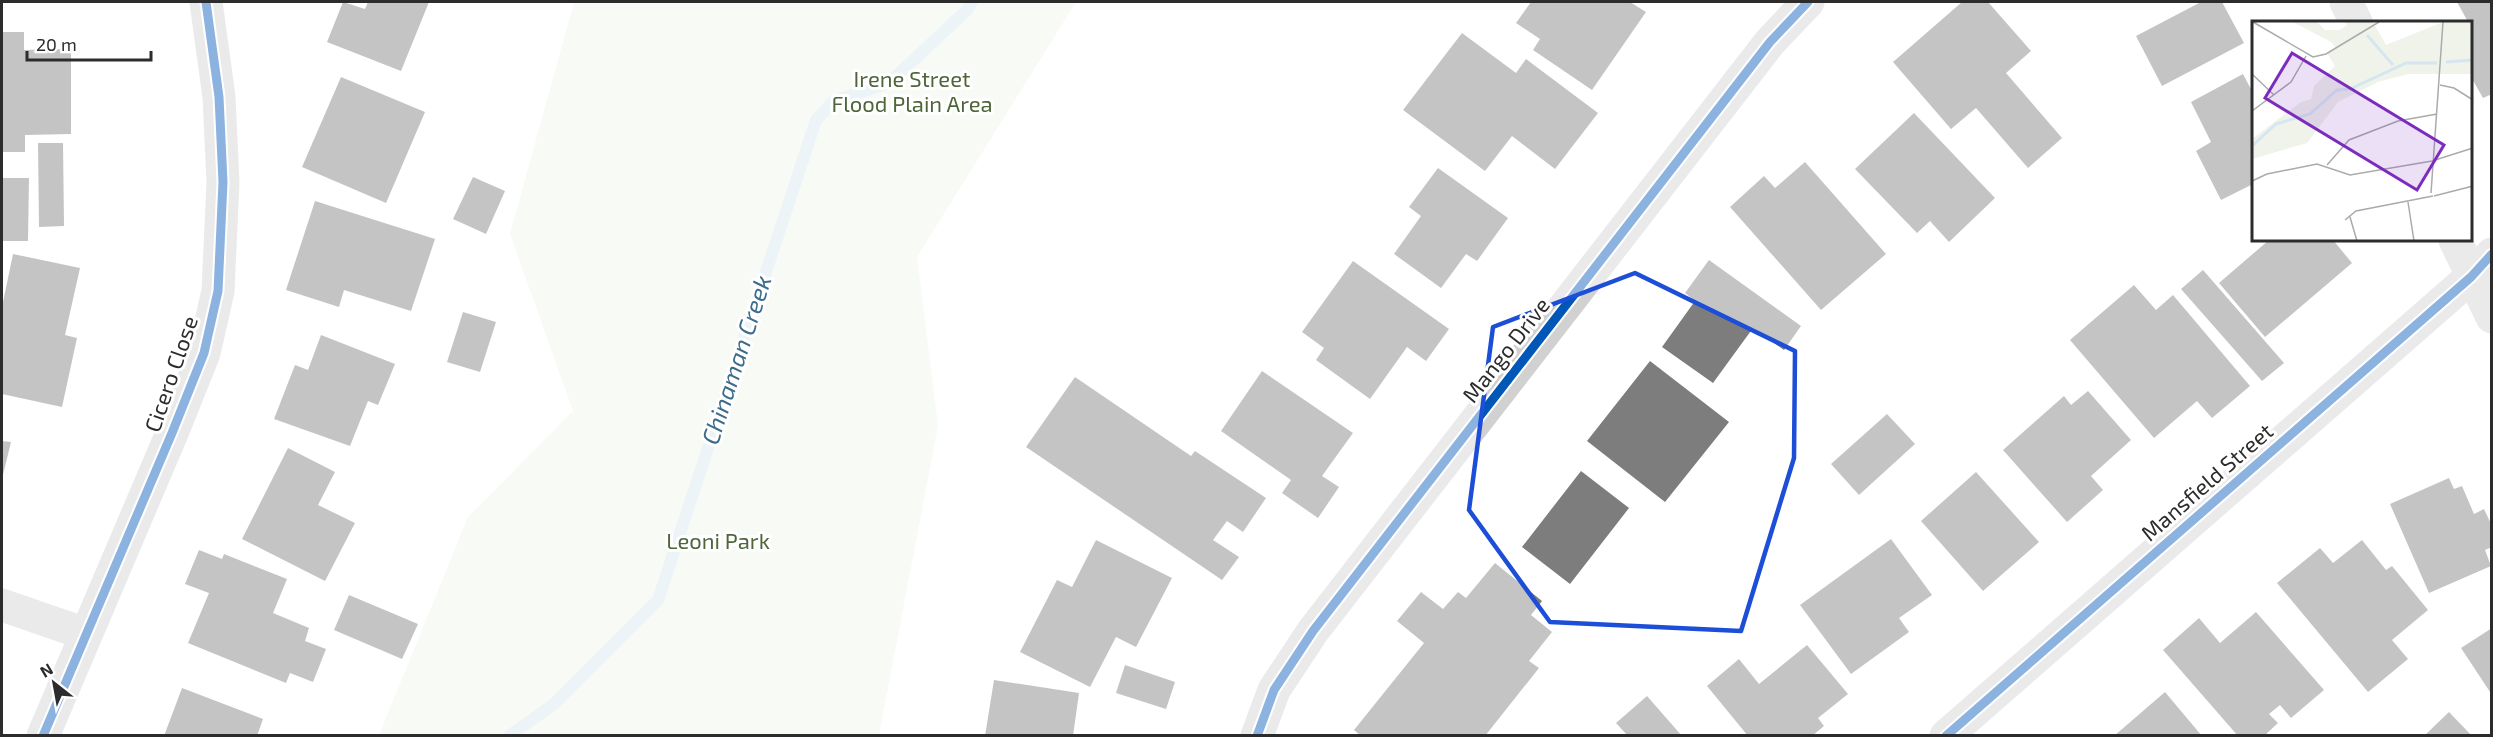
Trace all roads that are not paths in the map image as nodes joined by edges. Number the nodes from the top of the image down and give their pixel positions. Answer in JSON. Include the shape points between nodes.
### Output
{"nodes":[{"id":1,"x":207,"y":2,"type":"edge"},
{"id":2,"x":1808,"y":2,"type":"edge"},
{"id":3,"x":2346,"y":2,"type":"edge"},
{"id":4,"x":2356,"y":21,"type":"edge"},
{"id":5,"x":2457,"y":242,"type":"edge"},
{"id":6,"x":2481,"y":266,"type":"edge"},
{"id":7,"x":2492,"y":317,"type":"edge"},
{"id":8,"x":2,"y":605,"type":"edge"},
{"id":9,"x":86,"y":634,"type":"junction"},
{"id":10,"x":43,"y":735,"type":"edge"},
{"id":11,"x":1257,"y":735,"type":"edge"},
{"id":12,"x":1946,"y":735,"type":"edge"}],
"edges":[{"from":1,"to":9,"type":"street","name":"Cicero Close","via":[[219,97],[223,182],[218,291],[204,353]]},
{"from":2,"to":11,"type":"street","name":"Mango Drive","via":[[1770,42],[1312,631],[1274,690]]},
{"from":3,"to":4,"type":"street"},
{"from":5,"to":6,"type":"street"},
{"from":6,"to":7,"type":"street"},
{"from":6,"to":12,"type":"street","name":"Mansfield Street"},
{"from":8,"to":9,"type":"street"},
{"from":9,"to":10,"type":"street","name":"Cicero Close"}]}
